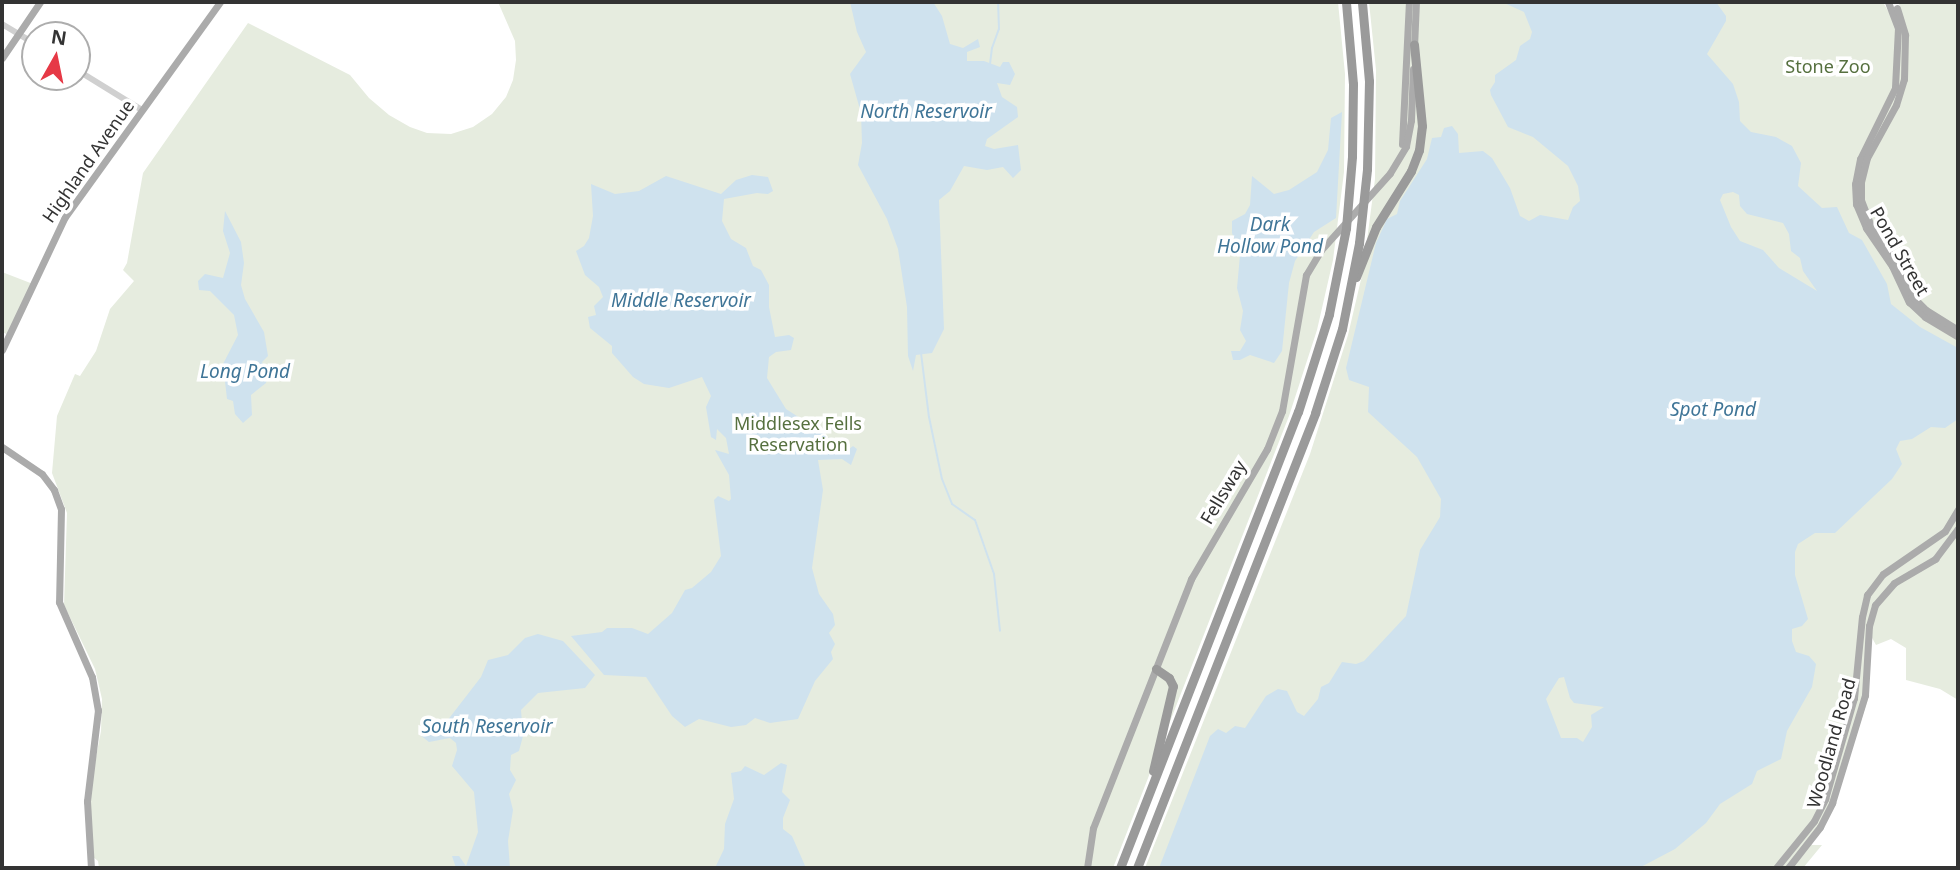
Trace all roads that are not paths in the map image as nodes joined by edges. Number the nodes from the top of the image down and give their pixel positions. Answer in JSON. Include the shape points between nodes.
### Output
{"nodes":[{"id":1,"x":40,"y":2,"type":"edge"},
{"id":2,"x":220,"y":2,"type":"edge"},
{"id":3,"x":1346,"y":2,"type":"edge"},
{"id":4,"x":1362,"y":2,"type":"edge"},
{"id":5,"x":1409,"y":2,"type":"edge"},
{"id":6,"x":1416,"y":2,"type":"edge"},
{"id":7,"x":1891,"y":2,"type":"edge"},
{"id":8,"x":2,"y":24,"type":"edge"},
{"id":9,"x":18,"y":34,"type":"junction"},
{"id":10,"x":21,"y":36,"type":"edge"},
{"id":11,"x":1414,"y":44,"type":"junction"},
{"id":12,"x":2,"y":58,"type":"edge"},
{"id":13,"x":91,"y":79,"type":"edge"},
{"id":14,"x":142,"y":110,"type":"junction"},
{"id":15,"x":1399,"y":158,"type":"junction"},
{"id":16,"x":1351,"y":288,"type":"junction"},
{"id":17,"x":1958,"y":330,"type":"edge"},
{"id":18,"x":1958,"y":337,"type":"edge"},
{"id":19,"x":2,"y":350,"type":"edge"},
{"id":20,"x":2,"y":447,"type":"edge"},
{"id":21,"x":1958,"y":509,"type":"edge"},
{"id":22,"x":1958,"y":529,"type":"edge"},
{"id":23,"x":1156,"y":669,"type":"junction"},
{"id":24,"x":1148,"y":797,"type":"junction"},
{"id":25,"x":91,"y":868,"type":"edge"},
{"id":26,"x":1087,"y":868,"type":"edge"},
{"id":27,"x":1120,"y":868,"type":"edge"},
{"id":28,"x":1137,"y":868,"type":"edge"},
{"id":29,"x":1776,"y":868,"type":"edge"},
{"id":30,"x":1788,"y":868,"type":"edge"}],
"edges":[{"from":1,"to":9,"type":"main road"},
{"from":2,"to":14,"type":"main road","name":"Highland Avenue"},
{"from":3,"to":24,"type":"highway","via":[[1353,84],[1352,156],[1343,243],[1327,322],[1298,412]]},
{"from":4,"to":16,"type":"highway","via":[[1369,140],[1362,229]]},
{"from":5,"to":15,"type":"main road","name":"Fellsway","via":[[1405,123]]},
{"from":6,"to":11,"type":"main road","name":"Fellsway"},
{"from":7,"to":17,"type":"main road","name":"Pond Street","via":[[1905,31],[1906,72],[1896,105],[1867,158],[1861,200],[1912,296]]},
{"from":7,"to":18,"type":"main road","name":"Pond Street","via":[[1898,28],[1896,82],[1862,154],[1855,201],[1909,302]]},
{"from":8,"to":9,"type":"street"},
{"from":9,"to":10,"type":"street"},
{"from":9,"to":12,"type":"main road"},
{"from":11,"to":15,"type":"main road","name":"Fellsway","via":[[1411,124]]},
{"from":11,"to":16,"type":"highway","via":[[1422,126],[1419,150],[1376,227]]},
{"from":13,"to":14,"type":"street"},
{"from":14,"to":19,"type":"main road","name":"Highland Avenue","via":[[65,217]]},
{"from":15,"to":23,"type":"main road","name":"Fellsway","via":[[1313,261],[1303,284],[1288,389],[1267,449],[1199,562]]},
{"from":16,"to":28,"type":"highway","via":[[1318,406]]},
{"from":20,"to":25,"type":"main road","via":[[42,474],[59,503],[60,608],[92,677],[99,710],[87,801]]},
{"from":21,"to":29,"type":"main road","name":"Woodland Road","via":[[1945,531],[1883,574],[1867,595],[1854,698],[1824,802]]},
{"from":22,"to":30,"type":"main road","name":"Woodland Road","via":[[1935,559],[1894,583],[1875,605],[1868,626],[1865,695],[1833,800],[1822,825]]},
{"from":23,"to":24,"type":"highway","via":[[1173,686]]},
{"from":23,"to":26,"type":"main road","name":"Fellsway","via":[[1093,828]]},
{"from":24,"to":27,"type":"highway"}]}
